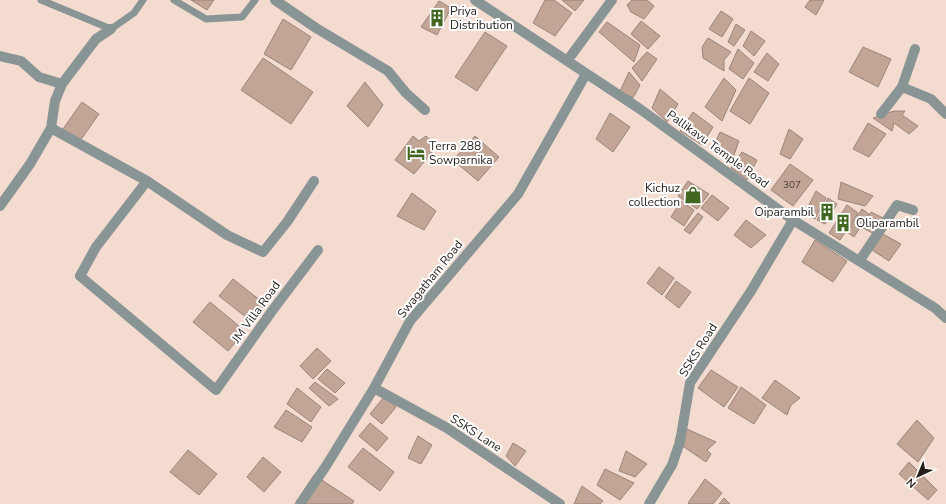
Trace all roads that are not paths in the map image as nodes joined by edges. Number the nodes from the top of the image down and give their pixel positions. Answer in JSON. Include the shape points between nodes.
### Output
{"nodes":[{"id":1,"x":41,"y":0,"type":"edge"},
{"id":2,"x":143,"y":0,"type":"edge"},
{"id":3,"x":174,"y":0,"type":"edge"},
{"id":4,"x":255,"y":0,"type":"edge"},
{"id":5,"x":274,"y":0,"type":"edge"},
{"id":6,"x":475,"y":0,"type":"edge"},
{"id":7,"x":612,"y":0,"type":"edge"},
{"id":8,"x":111,"y":29,"type":"junction"},
{"id":9,"x":915,"y":49,"type":"dead end"},
{"id":10,"x":0,"y":56,"type":"edge"},
{"id":11,"x":567,"y":62,"type":"junction"},
{"id":12,"x":586,"y":74,"type":"junction"},
{"id":13,"x":62,"y":84,"type":"junction"},
{"id":14,"x":902,"y":87,"type":"junction"},
{"id":15,"x":425,"y":110,"type":"dead end"},
{"id":16,"x":881,"y":114,"type":"dead end"},
{"id":17,"x":946,"y":114,"type":"edge"},
{"id":18,"x":51,"y":128,"type":"junction"},
{"id":19,"x":147,"y":181,"type":"junction"},
{"id":20,"x":314,"y":181,"type":"dead end"},
{"id":21,"x":0,"y":206,"type":"edge"},
{"id":22,"x":913,"y":210,"type":"dead end"},
{"id":23,"x":793,"y":220,"type":"junction"},
{"id":24,"x":318,"y":250,"type":"dead end"},
{"id":25,"x":860,"y":260,"type":"junction"},
{"id":26,"x":946,"y":318,"type":"edge"},
{"id":27,"x":374,"y":388,"type":"junction"},
{"id":28,"x":300,"y":504,"type":"edge"},
{"id":29,"x":560,"y":504,"type":"edge"},
{"id":30,"x":649,"y":504,"type":"edge"}],
"edges":[{"from":1,"to":8,"type":"lane"},
{"from":2,"to":8,"type":"lane","via":[[134,13]]},
{"from":3,"to":4,"type":"lane","via":[[206,19],[242,17]]},
{"from":5,"to":15,"type":"street","via":[[388,71],[406,93]]},
{"from":6,"to":11,"type":"street","name":"Pallikavu Temple Road"},
{"from":7,"to":11,"type":"street"},
{"from":8,"to":13,"type":"street","via":[[96,39]]},
{"from":9,"to":14,"type":"street"},
{"from":10,"to":13,"type":"street","via":[[21,61],[39,77]]},
{"from":11,"to":12,"type":"street","name":"Pallikavu Temple Road"},
{"from":12,"to":23,"type":"street","name":"Pallikavu Temple Road","via":[[640,108]]},
{"from":12,"to":27,"type":"street","name":"Swagatham Road","via":[[518,194],[410,321]]},
{"from":13,"to":18,"type":"street","via":[[55,101]]},
{"from":14,"to":16,"type":"street"},
{"from":14,"to":17,"type":"street","via":[[931,99]]},
{"from":18,"to":19,"type":"street"},
{"from":18,"to":21,"type":"street","via":[[30,164]]},
{"from":19,"to":20,"type":"street","via":[[228,235],[263,252]]},
{"from":19,"to":24,"type":"street","name":"JM Villa Road","via":[[96,247],[80,276],[216,390]]},
{"from":22,"to":25,"type":"street","via":[[897,205]]},
{"from":23,"to":25,"type":"street","name":"Pallikavu Temple Road"},
{"from":23,"to":30,"type":"street","name":"SSKS Road","via":[[751,291],[690,383],[680,442],[672,465]]},
{"from":25,"to":26,"type":"street","name":"Pallikavu Temple Road","via":[[935,308]]},
{"from":27,"to":28,"type":"street","name":"Swagatham Road"},
{"from":27,"to":29,"type":"street","name":"SSKS Lane","via":[[447,428]]}]}
